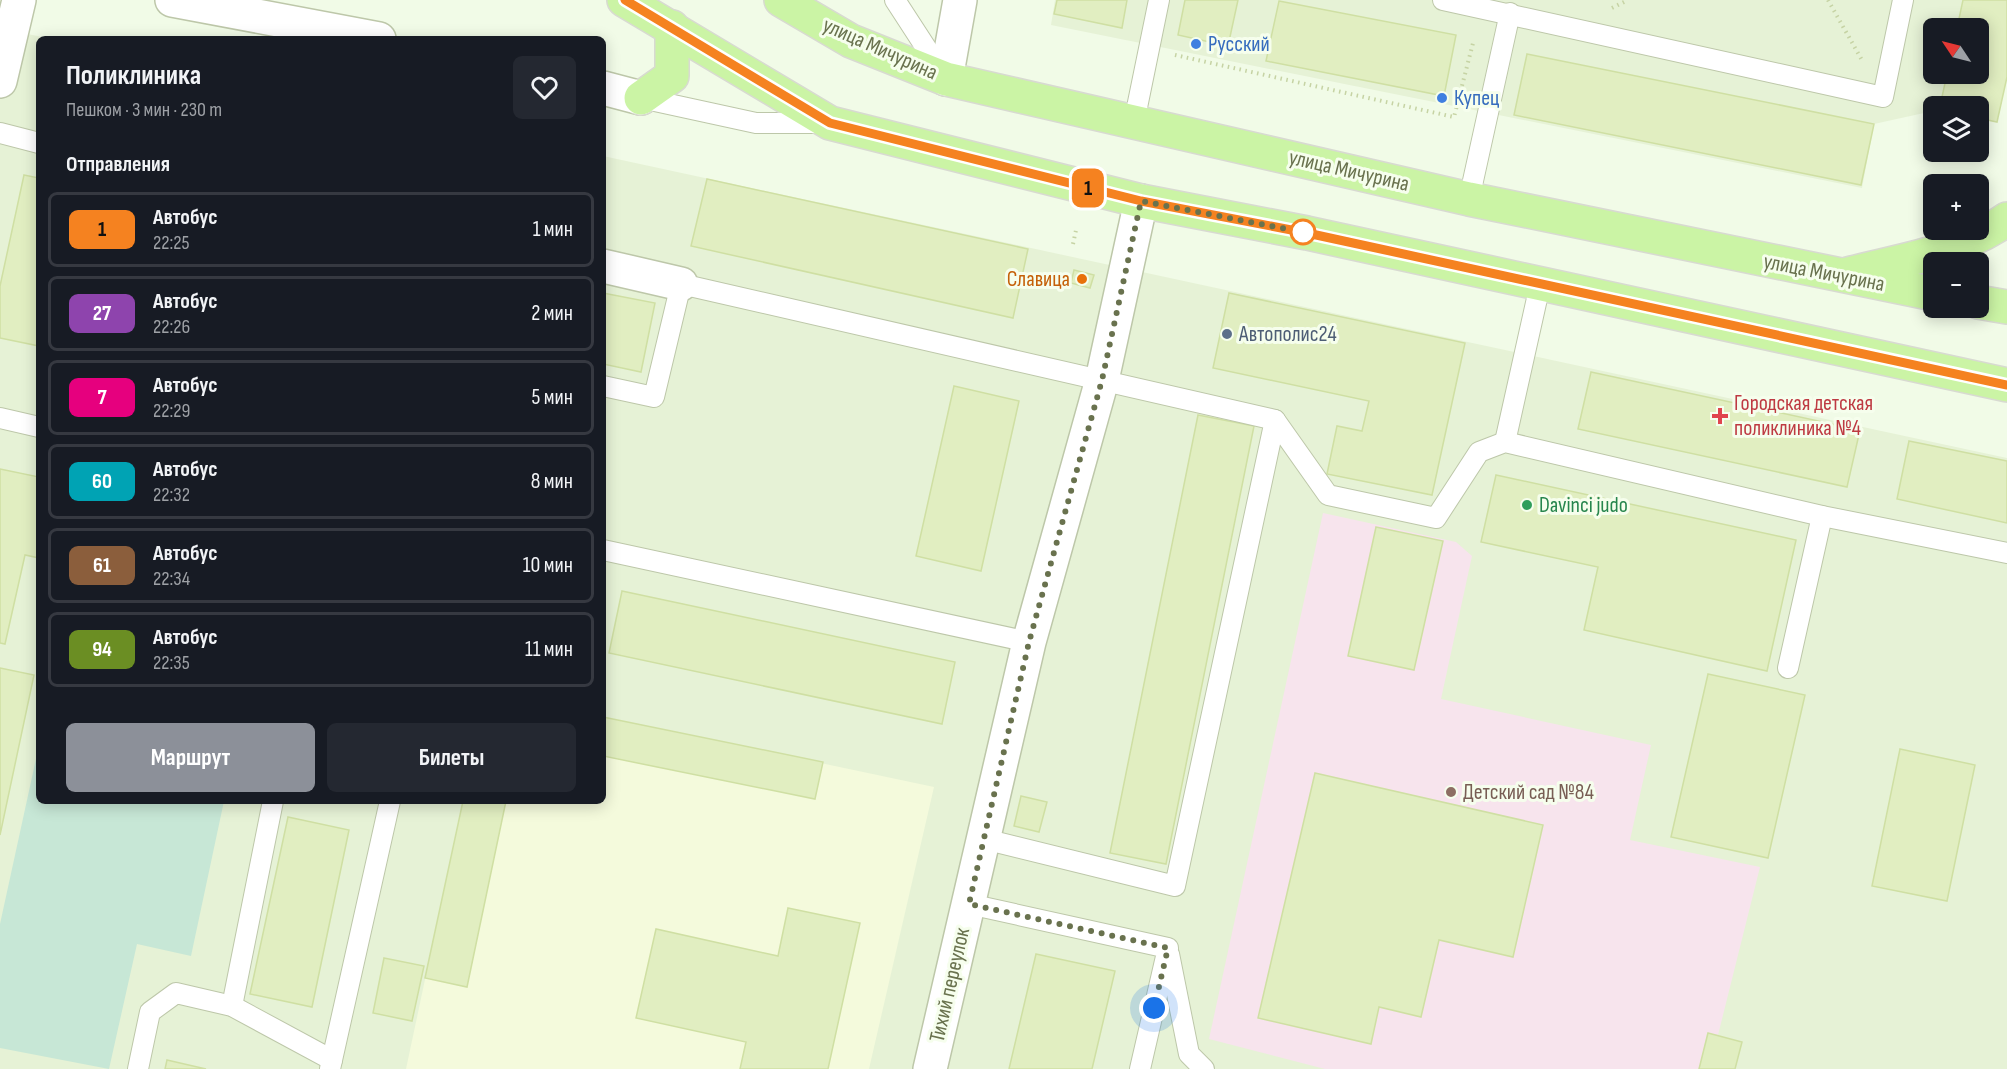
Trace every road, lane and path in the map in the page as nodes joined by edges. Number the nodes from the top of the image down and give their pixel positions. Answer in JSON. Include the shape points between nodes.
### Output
{"nodes":[{"id":1,"x":19,"y":0,"type":"edge"},
{"id":2,"x":172,"y":0,"type":"edge"},
{"id":3,"x":624,"y":0,"type":"edge"},
{"id":4,"x":781,"y":0,"type":"edge"},
{"id":5,"x":896,"y":0,"type":"edge"},
{"id":6,"x":960,"y":0,"type":"edge"},
{"id":7,"x":1159,"y":0,"type":"edge"},
{"id":8,"x":1443,"y":0,"type":"edge"},
{"id":9,"x":1828,"y":0,"type":"edge"},
{"id":10,"x":1903,"y":0,"type":"edge"},
{"id":11,"x":1481,"y":8,"type":"junction"},
{"id":12,"x":1510,"y":13,"type":"junction"},
{"id":13,"x":672,"y":27,"type":"junction"},
{"id":14,"x":363,"y":36,"type":"edge"},
{"id":15,"x":1148,"y":49,"type":"junction"},
{"id":16,"x":946,"y":79,"type":"junction"},
{"id":17,"x":0,"y":81,"type":"edge"},
{"id":18,"x":606,"y":89,"type":"edge"},
{"id":19,"x":1883,"y":97,"type":"junction"},
{"id":20,"x":641,"y":98,"type":"junction"},
{"id":21,"x":1134,"y":122,"type":"junction"},
{"id":22,"x":830,"y":123,"type":"junction"},
{"id":23,"x":0,"y":134,"type":"edge"},
{"id":24,"x":36,"y":142,"type":"edge"},
{"id":25,"x":1469,"y":199,"type":"junction"},
{"id":26,"x":1141,"y":201,"type":"junction"},
{"id":27,"x":2007,"y":219,"type":"edge"},
{"id":28,"x":1076,"y":230,"type":"dead end"},
{"id":29,"x":1073,"y":244,"type":"dead end"},
{"id":30,"x":606,"y":267,"type":"edge"},
{"id":31,"x":1838,"y":276,"type":"junction"},
{"id":32,"x":681,"y":284,"type":"junction"},
{"id":33,"x":1540,"y":285,"type":"junction"},
{"id":34,"x":1923,"y":292,"type":"edge"},
{"id":35,"x":1989,"y":304,"type":"edge"},
{"id":36,"x":2007,"y":307,"type":"edge"},
{"id":37,"x":1102,"y":380,"type":"junction"},
{"id":38,"x":2007,"y":385,"type":"edge"},
{"id":39,"x":606,"y":387,"type":"edge"},
{"id":40,"x":0,"y":418,"type":"edge"},
{"id":41,"x":1275,"y":420,"type":"junction"},
{"id":42,"x":36,"y":426,"type":"edge"},
{"id":43,"x":1505,"y":442,"type":"junction"},
{"id":44,"x":1822,"y":516,"type":"junction"},
{"id":45,"x":606,"y":551,"type":"edge"},
{"id":46,"x":2007,"y":552,"type":"edge"},
{"id":47,"x":1029,"y":642,"type":"junction"},
{"id":48,"x":1788,"y":668,"type":"dead end"},
{"id":49,"x":272,"y":804,"type":"edge"},
{"id":50,"x":389,"y":804,"type":"edge"},
{"id":51,"x":984,"y":839,"type":"junction"},
{"id":52,"x":969,"y":904,"type":"junction"},
{"id":53,"x":1168,"y":948,"type":"junction"},
{"id":54,"x":232,"y":1006,"type":"junction"},
{"id":55,"x":331,"y":1065,"type":"edge"},
{"id":56,"x":138,"y":1069,"type":"edge"},
{"id":57,"x":930,"y":1069,"type":"edge"},
{"id":58,"x":1140,"y":1069,"type":"edge"},
{"id":59,"x":1204,"y":1069,"type":"edge"}],
"edges":[{"from":1,"to":17,"type":"street"},
{"from":2,"to":14,"type":"street"},
{"from":3,"to":13,"type":"main road"},
{"from":4,"to":16,"type":"main road","name":"улица Мичурина","via":[[851,41]]},
{"from":5,"to":16,"type":"lane"},
{"from":6,"to":16,"type":"street"},
{"from":7,"to":15,"type":"lane"},
{"from":8,"to":11,"type":"lane"},
{"from":9,"to":19,"type":"path"},
{"from":10,"to":19,"type":"lane"},
{"from":11,"to":12,"type":"lane"},
{"from":11,"to":15,"type":"path","via":[[1454,117]]},
{"from":12,"to":19,"type":"lane"},
{"from":12,"to":25,"type":"lane"},
{"from":13,"to":20,"type":"main road","via":[[672,76]]},
{"from":13,"to":22,"type":"main road"},
{"from":15,"to":21,"type":"lane"},
{"from":16,"to":21,"type":"main road","name":"улица Мичурина"},
{"from":18,"to":20,"type":"street"},
{"from":20,"to":22,"type":"lane","via":[[756,123]]},
{"from":21,"to":25,"type":"main road","name":"улица Мичурина"},
{"from":22,"to":26,"type":"main road"},
{"from":23,"to":24,"type":"lane"},
{"from":25,"to":31,"type":"main road","name":"улица Мичурина"},
{"from":26,"to":33,"type":"main road"},
{"from":26,"to":37,"type":"street","name":"Тихий переулок"},
{"from":27,"to":31,"type":"main road","via":[[1964,243]]},
{"from":28,"to":29,"type":"path"},
{"from":30,"to":32,"type":"street"},
{"from":31,"to":34,"type":"main road","name":"улица Мичурина"},
{"from":32,"to":37,"type":"lane"},
{"from":32,"to":39,"type":"lane","via":[[654,397]]},
{"from":33,"to":38,"type":"main road"},
{"from":33,"to":43,"type":"lane"},
{"from":35,"to":36,"type":"main road"},
{"from":37,"to":41,"type":"lane"},
{"from":37,"to":47,"type":"street","name":"Тихий переулок"},
{"from":40,"to":42,"type":"lane"},
{"from":41,"to":43,"type":"lane","via":[[1328,495],[1436,518],[1479,452]]},
{"from":41,"to":51,"type":"lane","via":[[1175,886]]},
{"from":43,"to":44,"type":"lane"},
{"from":44,"to":46,"type":"lane"},
{"from":44,"to":48,"type":"lane"},
{"from":45,"to":47,"type":"lane"},
{"from":47,"to":51,"type":"street","name":"Тихий переулок"},
{"from":49,"to":54,"type":"lane"},
{"from":50,"to":55,"type":"lane"},
{"from":51,"to":52,"type":"street","name":"Тихий переулок"},
{"from":52,"to":53,"type":"lane"},
{"from":52,"to":57,"type":"street","name":"Тихий переулок"},
{"from":53,"to":58,"type":"lane"},
{"from":53,"to":59,"type":"lane","via":[[1189,1054]]},
{"from":54,"to":55,"type":"lane"},
{"from":54,"to":56,"type":"lane","via":[[176,993],[150,1012]]}]}
